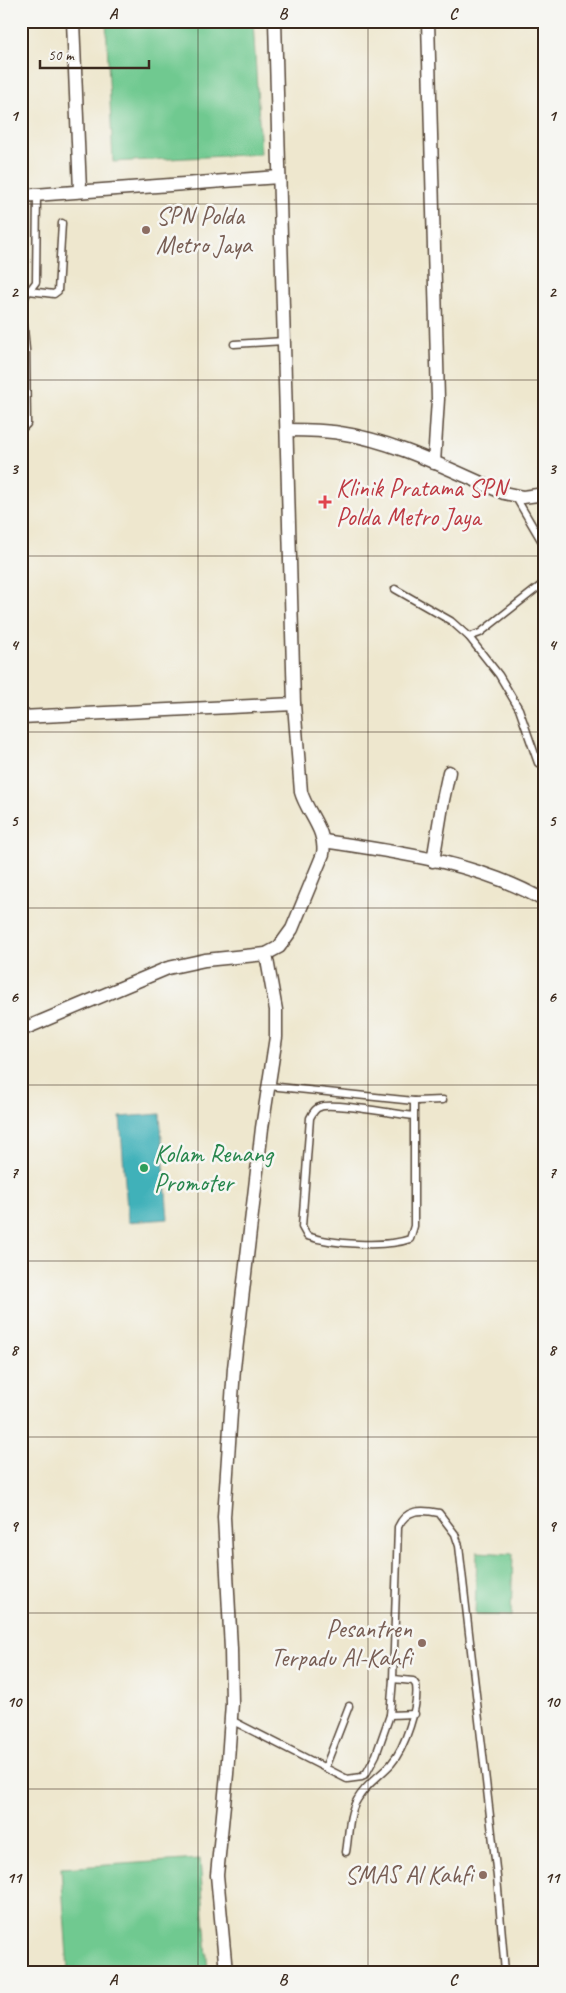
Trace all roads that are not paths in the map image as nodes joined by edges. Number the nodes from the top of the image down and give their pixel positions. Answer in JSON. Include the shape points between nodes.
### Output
{"nodes":[{"id":1,"x":73,"y":21,"type":"edge"},
{"id":2,"x":275,"y":21,"type":"edge"},
{"id":3,"x":428,"y":21,"type":"edge"},
{"id":4,"x":278,"y":177,"type":"junction"},
{"id":5,"x":80,"y":191,"type":"junction"},
{"id":6,"x":37,"y":194,"type":"junction"},
{"id":7,"x":21,"y":196,"type":"edge"},
{"id":8,"x":62,"y":223,"type":"dead end"},
{"id":9,"x":29,"y":291,"type":"junction"},
{"id":10,"x":284,"y":341,"type":"junction"},
{"id":11,"x":234,"y":344,"type":"dead end"},
{"id":12,"x":21,"y":430,"type":"edge"},
{"id":13,"x":287,"y":430,"type":"junction"},
{"id":14,"x":434,"y":464,"type":"junction"},
{"id":15,"x":545,"y":494,"type":"edge"},
{"id":16,"x":515,"y":496,"type":"junction"},
{"id":17,"x":545,"y":547,"type":"edge"},
{"id":18,"x":545,"y":582,"type":"edge"},
{"id":19,"x":395,"y":589,"type":"dead end"},
{"id":20,"x":469,"y":637,"type":"junction"},
{"id":21,"x":294,"y":704,"type":"junction"},
{"id":22,"x":21,"y":717,"type":"edge"},
{"id":23,"x":538,"y":763,"type":"dead end"},
{"id":24,"x":449,"y":772,"type":"dead end"},
{"id":25,"x":324,"y":840,"type":"junction"},
{"id":26,"x":433,"y":861,"type":"junction"},
{"id":27,"x":545,"y":901,"type":"edge"},
{"id":28,"x":266,"y":954,"type":"junction"},
{"id":29,"x":21,"y":1030,"type":"edge"},
{"id":30,"x":269,"y":1086,"type":"junction"},
{"id":31,"x":414,"y":1100,"type":"junction"},
{"id":32,"x":442,"y":1100,"type":"dead end"},
{"id":33,"x":413,"y":1116,"type":"junction"},
{"id":34,"x":393,"y":1679,"type":"junction"},
{"id":35,"x":349,"y":1706,"type":"dead end"},
{"id":36,"x":415,"y":1714,"type":"junction"},
{"id":37,"x":390,"y":1715,"type":"junction"},
{"id":38,"x":231,"y":1720,"type":"junction"},
{"id":39,"x":325,"y":1768,"type":"junction"},
{"id":40,"x":346,"y":1852,"type":"dead end"},
{"id":41,"x":226,"y":1972,"type":"edge"},
{"id":42,"x":505,"y":1972,"type":"edge"}],
"edges":[{"from":1,"to":5,"type":"street"},
{"from":2,"to":4,"type":"street"},
{"from":3,"to":14,"type":"street","via":[[438,399]]},
{"from":4,"to":5,"type":"street"},
{"from":4,"to":10,"type":"street"},
{"from":5,"to":6,"type":"street"},
{"from":6,"to":7,"type":"street"},
{"from":6,"to":9,"type":"lane","via":[[36,282]]},
{"from":8,"to":9,"type":"lane","via":[[58,291],[54,294]]},
{"from":9,"to":12,"type":"lane","via":[[22,306],[26,350],[26,424]]},
{"from":10,"to":11,"type":"lane"},
{"from":10,"to":13,"type":"street"},
{"from":13,"to":14,"type":"street","via":[[314,430],[364,438],[388,444]]},
{"from":13,"to":21,"type":"street"},
{"from":14,"to":16,"type":"street"},
{"from":15,"to":16,"type":"street"},
{"from":16,"to":17,"type":"lane"},
{"from":18,"to":20,"type":"lane","via":[[486,628]]},
{"from":19,"to":20,"type":"lane","via":[[451,621]]},
{"from":20,"to":23,"type":"lane","via":[[499,675],[519,709]]},
{"from":21,"to":22,"type":"street"},
{"from":21,"to":25,"type":"street","via":[[301,792],[304,805]]},
{"from":24,"to":26,"type":"street"},
{"from":25,"to":26,"type":"street"},
{"from":25,"to":28,"type":"street","via":[[323,854],[292,929],[278,947]]},
{"from":26,"to":27,"type":"street","via":[[495,878]]},
{"from":28,"to":29,"type":"street","via":[[205,960],[168,968]]},
{"from":28,"to":30,"type":"street","via":[[277,1022]]},
{"from":30,"to":31,"type":"lane"},
{"from":30,"to":38,"type":"street","via":[[234,1368],[225,1496],[224,1534],[232,1657]]},
{"from":31,"to":32,"type":"lane"},
{"from":31,"to":33,"type":"lane"},
{"from":33,"to":33,"type":"lane","via":[[414,1226],[410,1239],[375,1244],[324,1242],[307,1236],[302,1227],[313,1112],[320,1107],[333,1106]]},
{"from":34,"to":36,"type":"lane","via":[[413,1681],[416,1685]]},
{"from":34,"to":37,"type":"lane"},
{"from":34,"to":42,"type":"lane","via":[[398,1527],[408,1513],[423,1510],[439,1513],[455,1534],[459,1546]]},
{"from":35,"to":39,"type":"lane"},
{"from":36,"to":37,"type":"lane"},
{"from":36,"to":40,"type":"lane","via":[[393,1762],[356,1801]]},
{"from":37,"to":39,"type":"lane","via":[[371,1765],[362,1777],[347,1779]]},
{"from":38,"to":39,"type":"lane"},
{"from":38,"to":41,"type":"street","via":[[217,1875]]}]}
